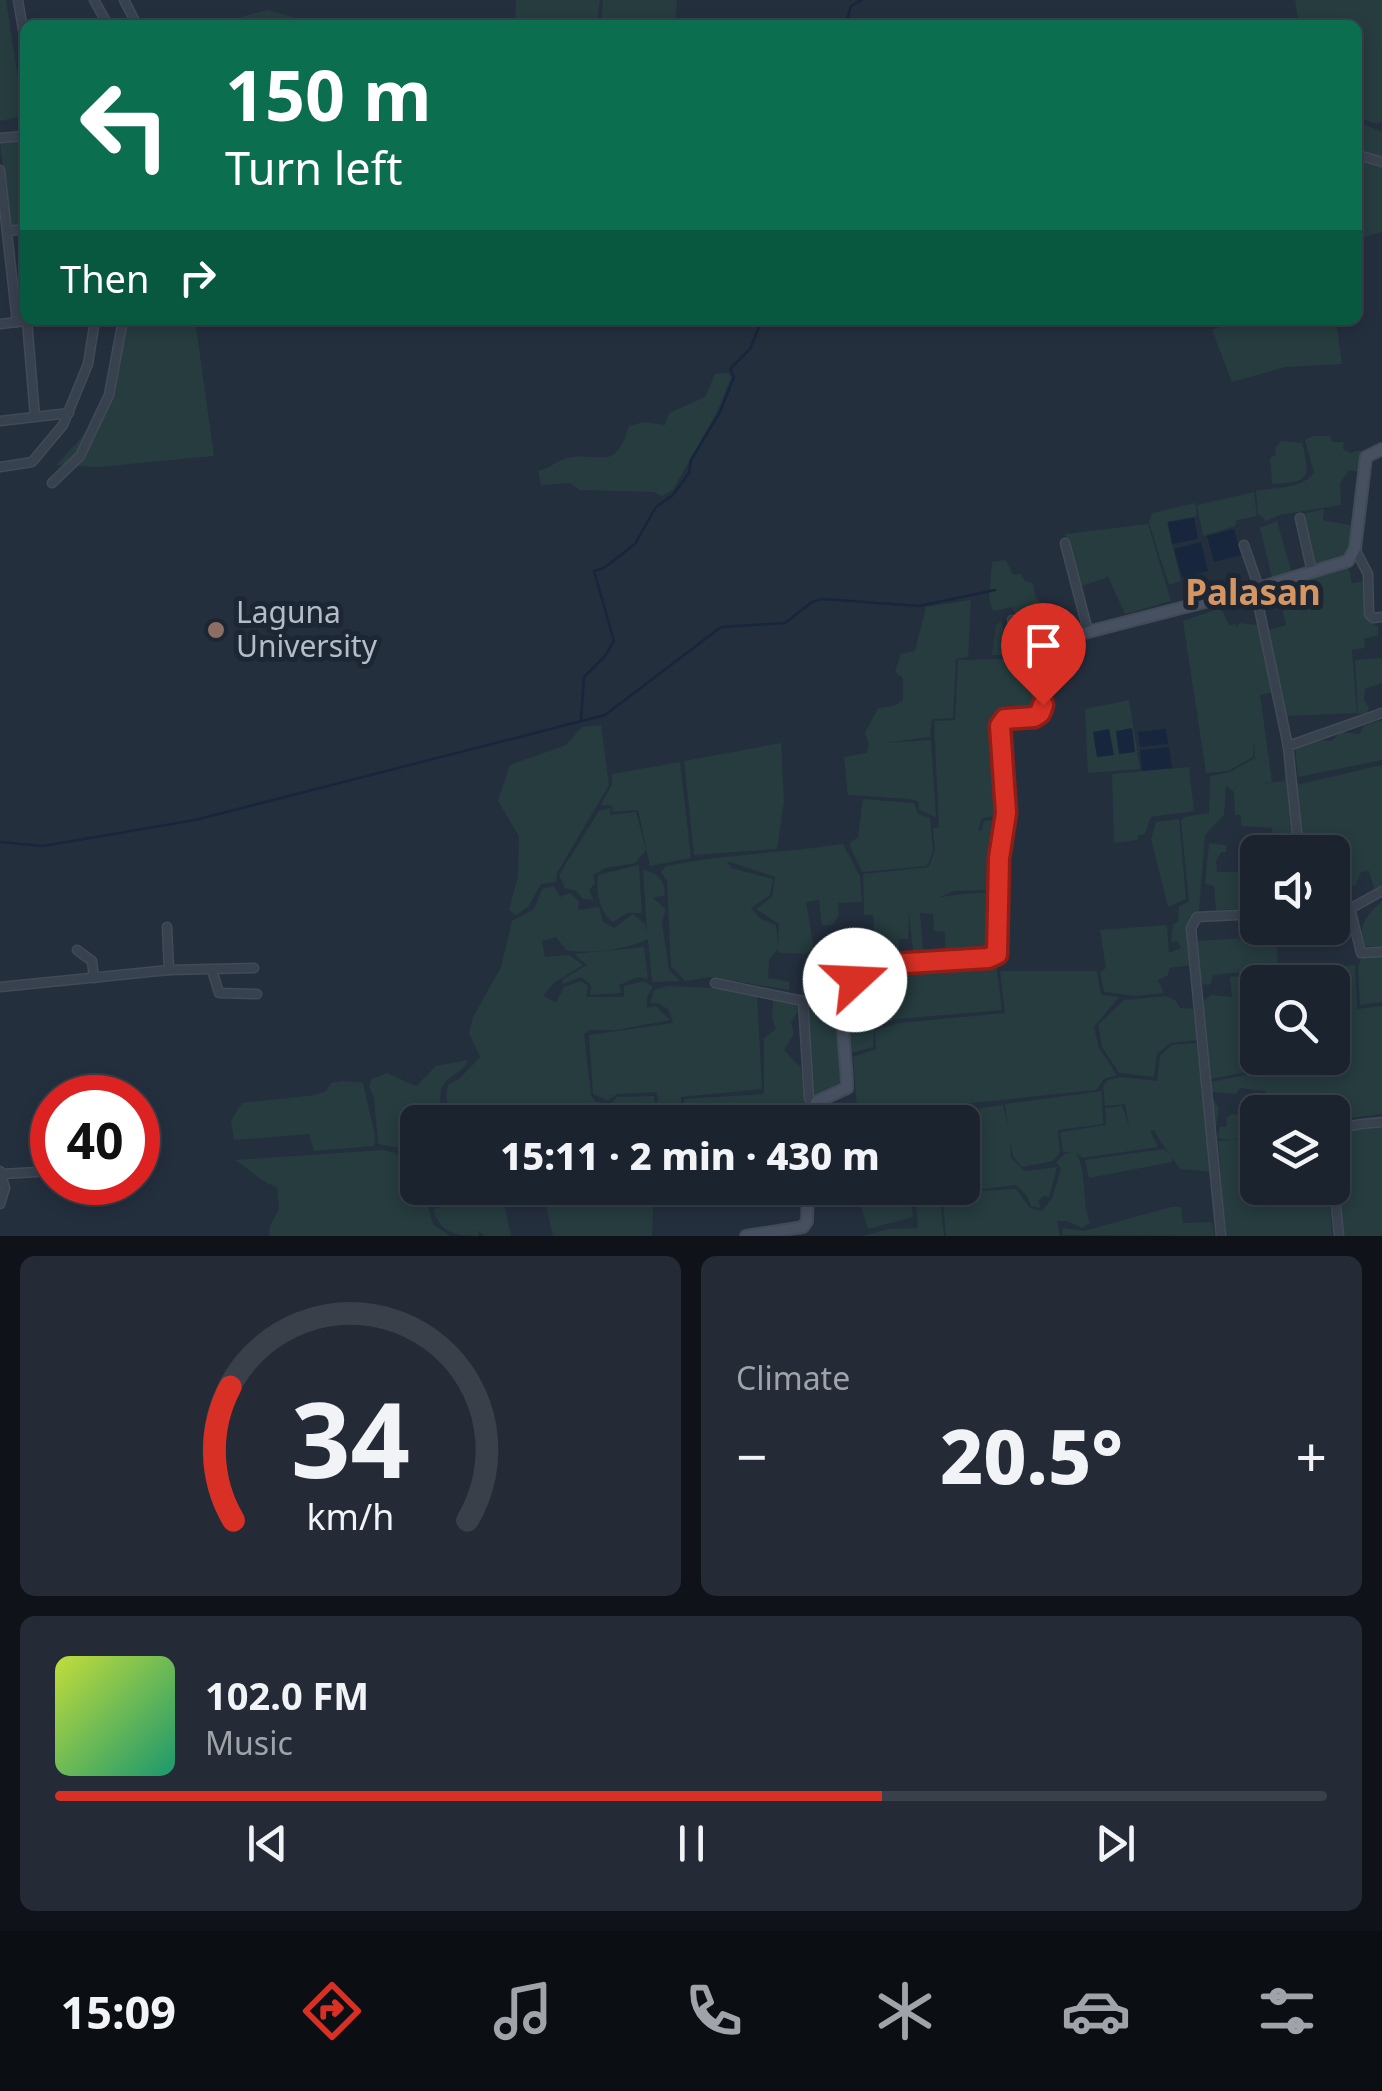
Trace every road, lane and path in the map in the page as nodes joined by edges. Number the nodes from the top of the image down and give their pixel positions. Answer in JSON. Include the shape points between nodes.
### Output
{"nodes":[{"id":1,"x":0,"y":170,"type":"edge"},
{"id":2,"x":2,"y":202,"type":"edge"},
{"id":3,"x":20,"y":230,"type":"edge"},
{"id":4,"x":7,"y":231,"type":"junction"},
{"id":5,"x":5,"y":259,"type":"edge"},
{"id":6,"x":20,"y":303,"type":"edge"},
{"id":7,"x":26,"y":325,"type":"edge"},
{"id":8,"x":94,"y":325,"type":"edge"},
{"id":9,"x":122,"y":325,"type":"edge"},
{"id":10,"x":70,"y":413,"type":"junction"},
{"id":11,"x":34,"y":417,"type":"junction"},
{"id":12,"x":0,"y":421,"type":"edge"},
{"id":13,"x":1382,"y":449,"type":"edge"},
{"id":14,"x":0,"y":467,"type":"edge"},
{"id":15,"x":52,"y":483,"type":"dead end"},
{"id":16,"x":1300,"y":518,"type":"dead end"},
{"id":17,"x":1065,"y":542,"type":"dead end"},
{"id":18,"x":1244,"y":545,"type":"dead end"},
{"id":19,"x":1354,"y":549,"type":"junction"},
{"id":20,"x":1312,"y":572,"type":"junction"},
{"id":21,"x":1257,"y":588,"type":"junction"},
{"id":22,"x":1382,"y":618,"type":"edge"},
{"id":23,"x":1012,"y":620,"type":"dead end"},
{"id":24,"x":1088,"y":631,"type":"junction"},
{"id":25,"x":1045,"y":643,"type":"junction"},
{"id":26,"x":1382,"y":712,"type":"edge"},
{"id":27,"x":1288,"y":746,"type":"junction"},
{"id":28,"x":1297,"y":835,"type":"edge"},
{"id":29,"x":1382,"y":891,"type":"edge"},
{"id":30,"x":1350,"y":909,"type":"edge"},
{"id":31,"x":1350,"y":912,"type":"edge"},
{"id":32,"x":1240,"y":915,"type":"edge"},
{"id":33,"x":168,"y":927,"type":"dead end"},
{"id":34,"x":77,"y":950,"type":"dead end"},
{"id":35,"x":1382,"y":952,"type":"edge"},
{"id":36,"x":254,"y":968,"type":"dead end"},
{"id":37,"x":170,"y":970,"type":"junction"},
{"id":38,"x":212,"y":970,"type":"junction"},
{"id":39,"x":94,"y":978,"type":"junction"},
{"id":40,"x":715,"y":983,"type":"dead end"},
{"id":41,"x":0,"y":987,"type":"edge"},
{"id":42,"x":257,"y":994,"type":"dead end"},
{"id":43,"x":814,"y":1105,"type":"joint"},
{"id":44,"x":1382,"y":1122,"type":"edge"},
{"id":45,"x":1350,"y":1127,"type":"edge"},
{"id":46,"x":1,"y":1172,"type":"edge"},
{"id":47,"x":30,"y":1172,"type":"edge"},
{"id":48,"x":0,"y":1204,"type":"edge"},
{"id":49,"x":807,"y":1205,"type":"edge"},
{"id":50,"x":1335,"y":1205,"type":"edge"},
{"id":51,"x":772,"y":1234,"type":"edge"},
{"id":52,"x":746,"y":1236,"type":"edge"},
{"id":53,"x":1221,"y":1236,"type":"edge"},
{"id":54,"x":1338,"y":1236,"type":"edge"}],
"edges":[{"from":1,"to":2,"type":"street"},
{"from":2,"to":4,"type":"street"},
{"from":3,"to":4,"type":"street"},
{"from":4,"to":5,"type":"street"},
{"from":5,"to":6,"type":"street"},
{"from":7,"to":11,"type":"street"},
{"from":8,"to":10,"type":"street"},
{"from":9,"to":15,"type":"street","via":[[109,395],[80,456]]},
{"from":10,"to":11,"type":"street"},
{"from":10,"to":14,"type":"street","via":[[32,462]]},
{"from":11,"to":12,"type":"street"},
{"from":13,"to":19,"type":"street","via":[[1366,457]]},
{"from":16,"to":20,"type":"street"},
{"from":17,"to":24,"type":"street"},
{"from":18,"to":21,"type":"street"},
{"from":19,"to":20,"type":"street","via":[[1348,561]]},
{"from":19,"to":22,"type":"street","via":[[1368,574],[1369,614]]},
{"from":20,"to":21,"type":"street"},
{"from":21,"to":24,"type":"street"},
{"from":21,"to":27,"type":"street"},
{"from":23,"to":25,"type":"street"},
{"from":24,"to":25,"type":"street"},
{"from":25,"to":43,"type":"street","via":[[1040,713],[1005,719],[1000,726],[1006,813],[999,951],[988,958],[861,970],[844,998],[847,1088]]},
{"from":26,"to":27,"type":"street"},
{"from":27,"to":28,"type":"street"},
{"from":29,"to":30,"type":"street"},
{"from":31,"to":35,"type":"street","via":[[1358,950]]},
{"from":32,"to":53,"type":"street","via":[[1197,917],[1191,928]]},
{"from":33,"to":37,"type":"street"},
{"from":34,"to":39,"type":"street","via":[[92,961]]},
{"from":36,"to":38,"type":"street"},
{"from":37,"to":38,"type":"street"},
{"from":37,"to":39,"type":"street"},
{"from":38,"to":42,"type":"street","via":[[219,992]]},
{"from":39,"to":41,"type":"street"},
{"from":40,"to":43,"type":"street","via":[[803,1001],[808,1098]]},
{"from":44,"to":45,"type":"street"},
{"from":46,"to":47,"type":"street"},
{"from":46,"to":48,"type":"street"},
{"from":49,"to":51,"type":"street","via":[[805,1226]]},
{"from":50,"to":54,"type":"street"},
{"from":51,"to":52,"type":"street"}]}
